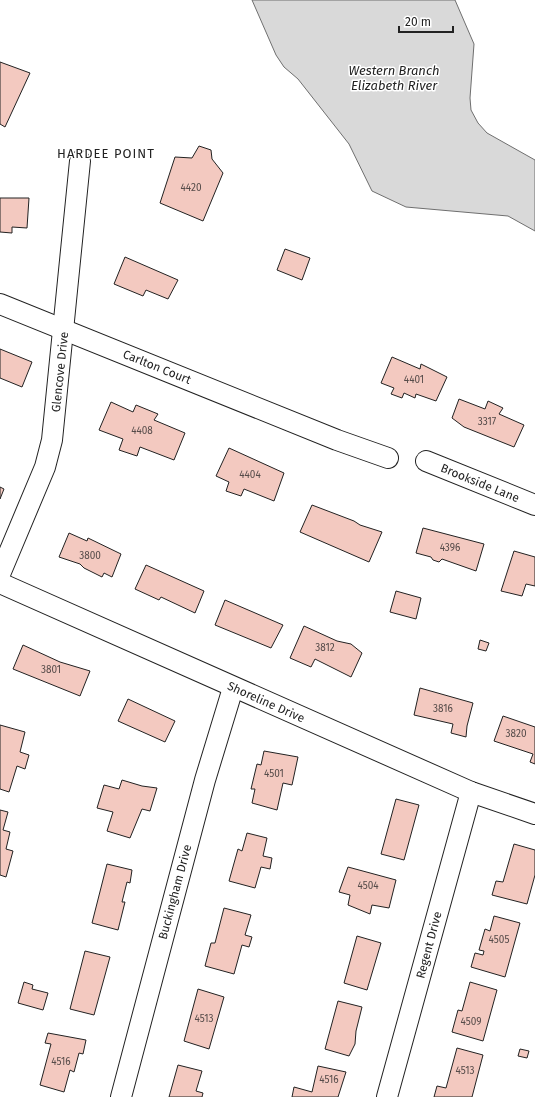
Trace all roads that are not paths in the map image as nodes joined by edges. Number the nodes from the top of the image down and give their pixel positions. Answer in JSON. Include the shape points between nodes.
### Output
{"nodes":[{"id":1,"x":80,"y":161,"type":"dead end"},
{"id":2,"x":0,"y":304,"type":"edge"},
{"id":3,"x":64,"y":330,"type":"junction"},
{"id":4,"x":388,"y":458,"type":"dead end"},
{"id":5,"x":426,"y":461,"type":"dead end"},
{"id":6,"x":535,"y":505,"type":"edge"},
{"id":7,"x":0,"y":574,"type":"edge"},
{"id":8,"x":0,"y":583,"type":"edge"},
{"id":9,"x":233,"y":688,"type":"junction"},
{"id":10,"x":471,"y":792,"type":"junction"},
{"id":11,"x":535,"y":814,"type":"edge"},
{"id":12,"x":121,"y":1097,"type":"edge"},
{"id":13,"x":387,"y":1097,"type":"edge"}],
"edges":[{"from":1,"to":3,"type":"street","name":"Glencove Drive"},
{"from":2,"to":3,"type":"street","name":"Carlton Court"},
{"from":3,"to":4,"type":"street","name":"Carlton Court","via":[[314,431]]},
{"from":3,"to":7,"type":"street","name":"Glencove Drive","via":[[56,419],[46,467]]},
{"from":5,"to":6,"type":"street","name":"Brookside Lane"},
{"from":8,"to":9,"type":"street","name":"Shoreline Drive"},
{"from":9,"to":10,"type":"street","name":"Shoreline Drive"},
{"from":9,"to":12,"type":"street","name":"Buckingham Drive","via":[[205,780]]},
{"from":10,"to":11,"type":"street","name":"Shoreline Drive"},
{"from":10,"to":13,"type":"street","name":"Regent Drive"}]}
